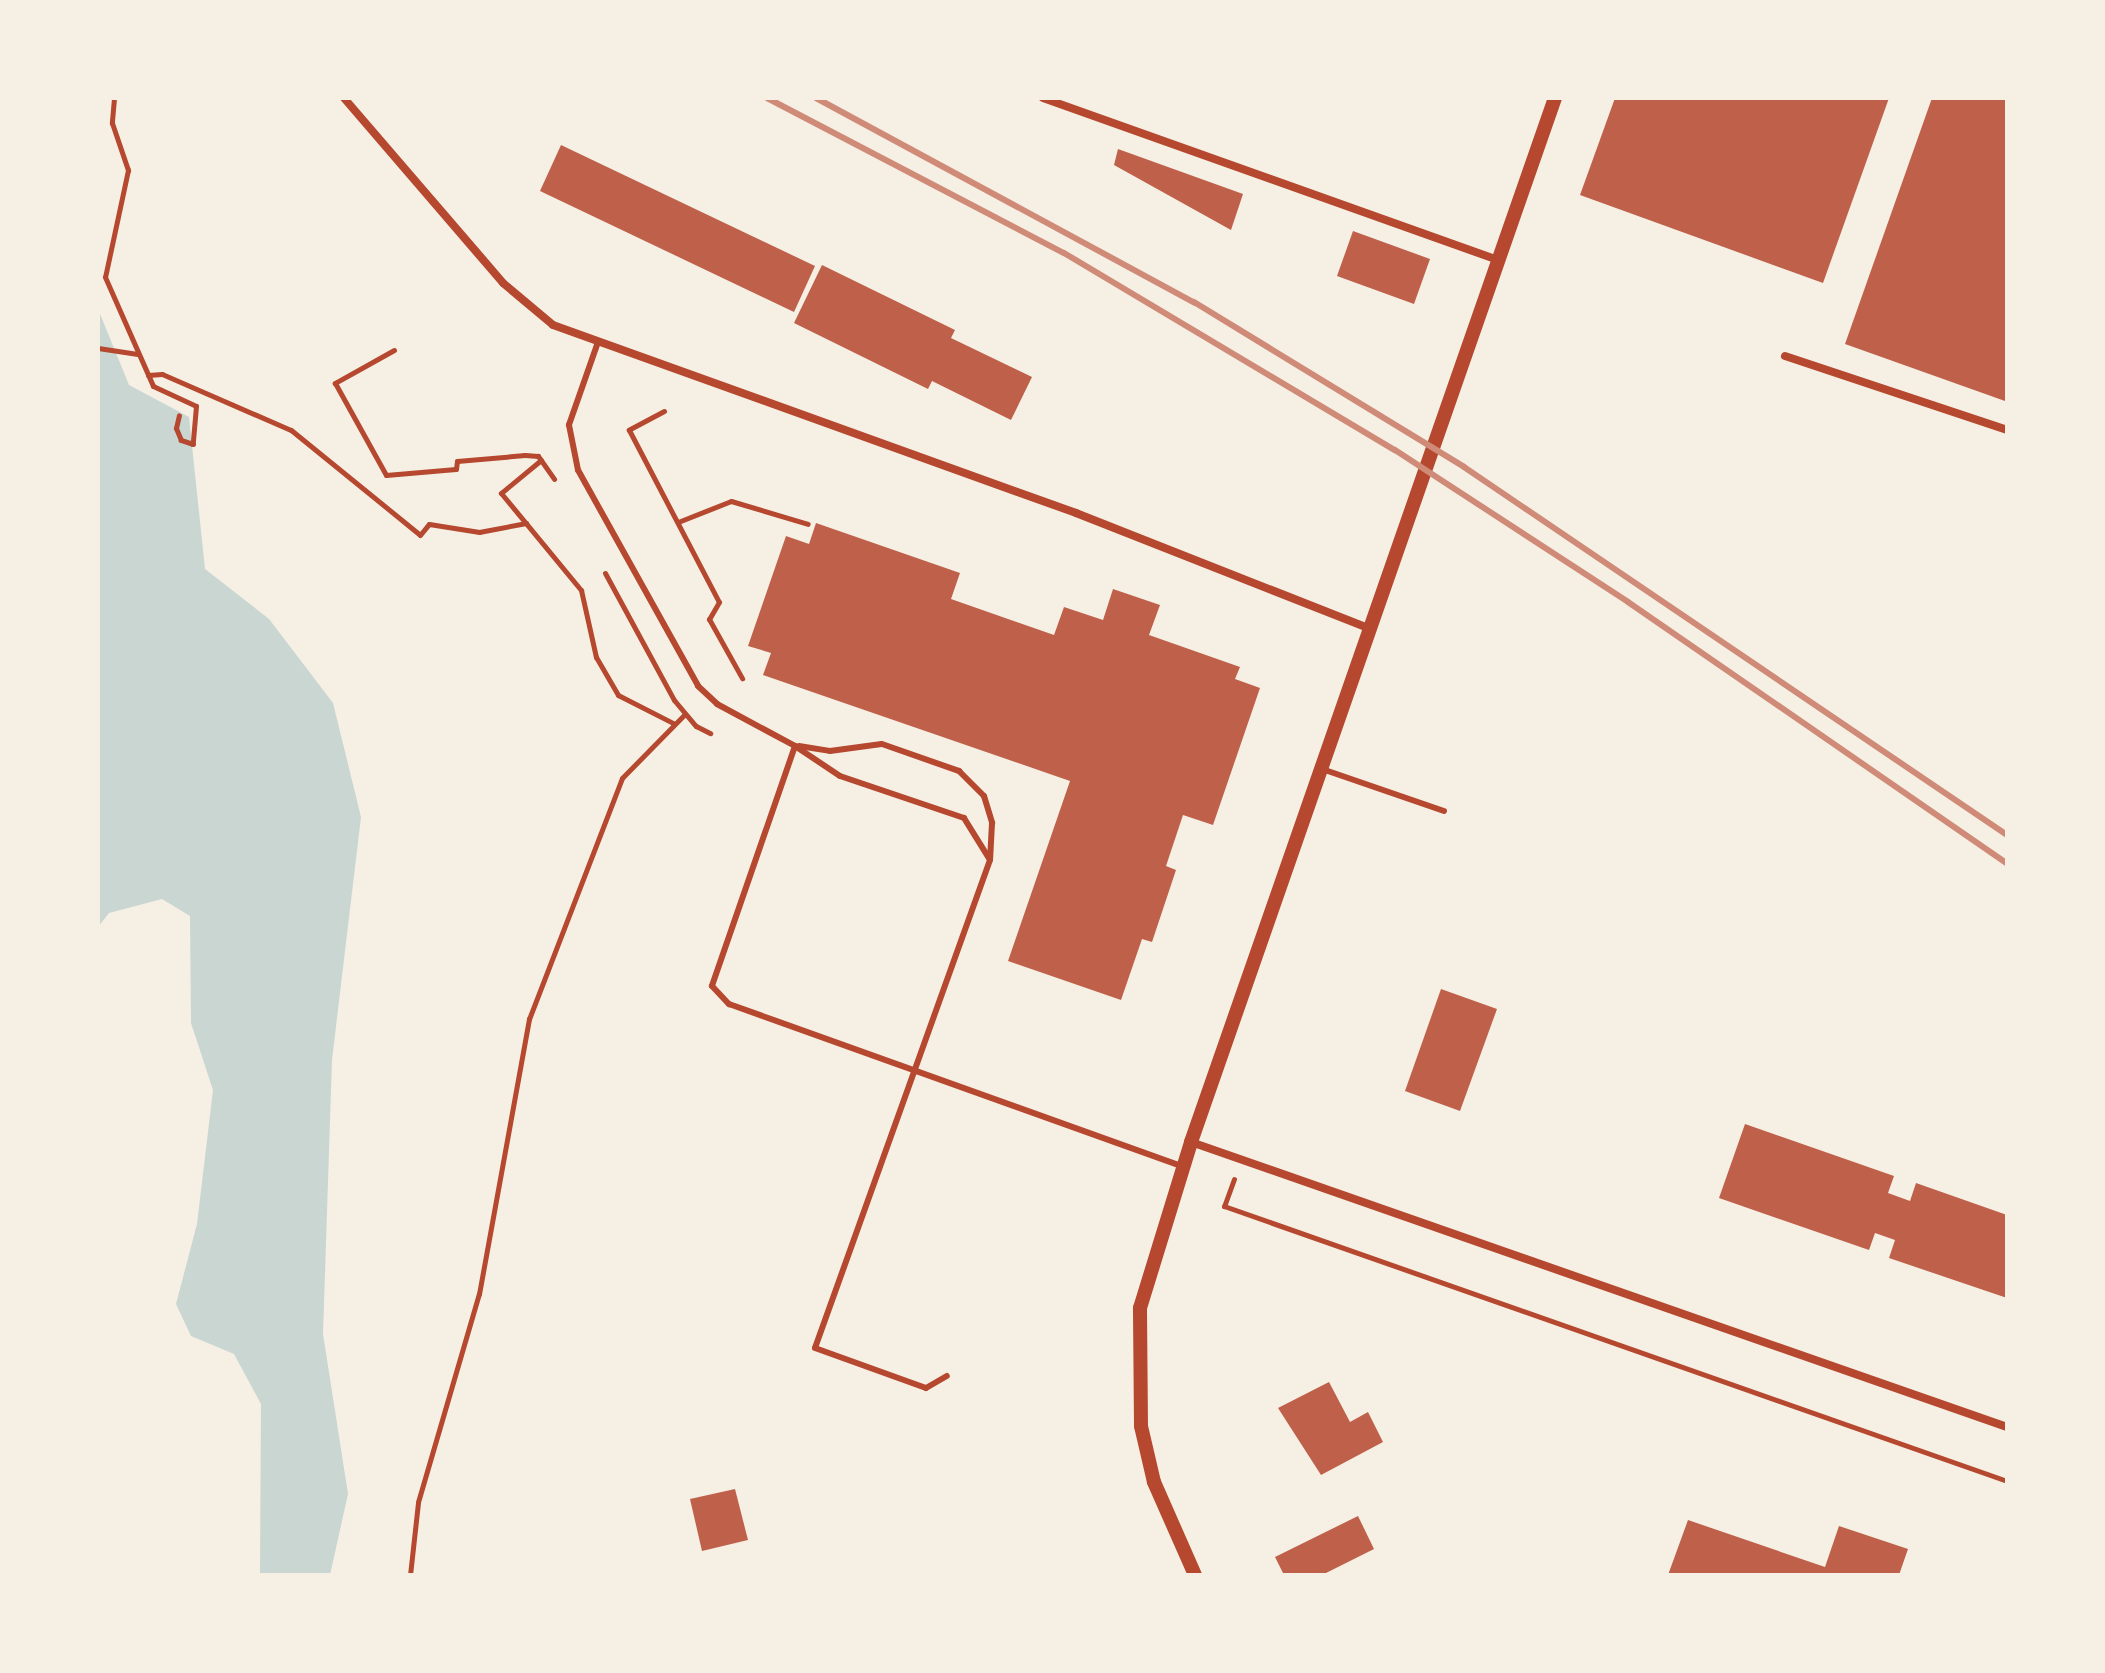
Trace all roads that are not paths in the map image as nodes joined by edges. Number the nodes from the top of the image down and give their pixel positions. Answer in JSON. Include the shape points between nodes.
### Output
{"nodes":[{"id":1,"x":344,"y":98,"type":"edge"},
{"id":2,"x":1043,"y":98,"type":"edge"},
{"id":3,"x":1555,"y":98,"type":"edge"},
{"id":4,"x":1498,"y":260,"type":"junction"},
{"id":5,"x":598,"y":342,"type":"junction"},
{"id":6,"x":1785,"y":356,"type":"dead end"},
{"id":7,"x":2007,"y":430,"type":"edge"},
{"id":8,"x":1370,"y":629,"type":"junction"},
{"id":9,"x":795,"y":746,"type":"junction"},
{"id":10,"x":1322,"y":769,"type":"junction"},
{"id":11,"x":1444,"y":811,"type":"dead end"},
{"id":12,"x":990,"y":860,"type":"junction"},
{"id":13,"x":913,"y":1070,"type":"junction"},
{"id":14,"x":1191,"y":1142,"type":"junction"},
{"id":15,"x":1184,"y":1167,"type":"junction"},
{"id":16,"x":947,"y":1376,"type":"dead end"},
{"id":17,"x":2007,"y":1427,"type":"edge"},
{"id":18,"x":1195,"y":1575,"type":"edge"}],
"edges":[{"from":1,"to":5,"type":"street","via":[[503,283],[553,325]]},
{"from":2,"to":4,"type":"street"},
{"from":3,"to":4,"type":"street"},
{"from":4,"to":8,"type":"street"},
{"from":5,"to":8,"type":"street","via":[[1076,513]]},
{"from":5,"to":9,"type":"lane","via":[[569,425],[578,470],[698,686],[717,704]]},
{"from":6,"to":7,"type":"street"},
{"from":8,"to":10,"type":"street"},
{"from":9,"to":12,"type":"lane","via":[[840,776],[964,818]]},
{"from":9,"to":12,"type":"lane","via":[[830,751],[882,744],[959,771],[984,796],[992,823]]},
{"from":9,"to":13,"type":"lane","via":[[712,986],[729,1004]]},
{"from":10,"to":11,"type":"lane"},
{"from":10,"to":14,"type":"street"},
{"from":12,"to":13,"type":"lane"},
{"from":13,"to":15,"type":"lane"},
{"from":13,"to":16,"type":"lane","via":[[815,1348],[926,1388]]},
{"from":14,"to":15,"type":"street"},
{"from":14,"to":17,"type":"street"},
{"from":15,"to":18,"type":"street","via":[[1140,1308],[1137,1383],[1154,1482]]}]}
